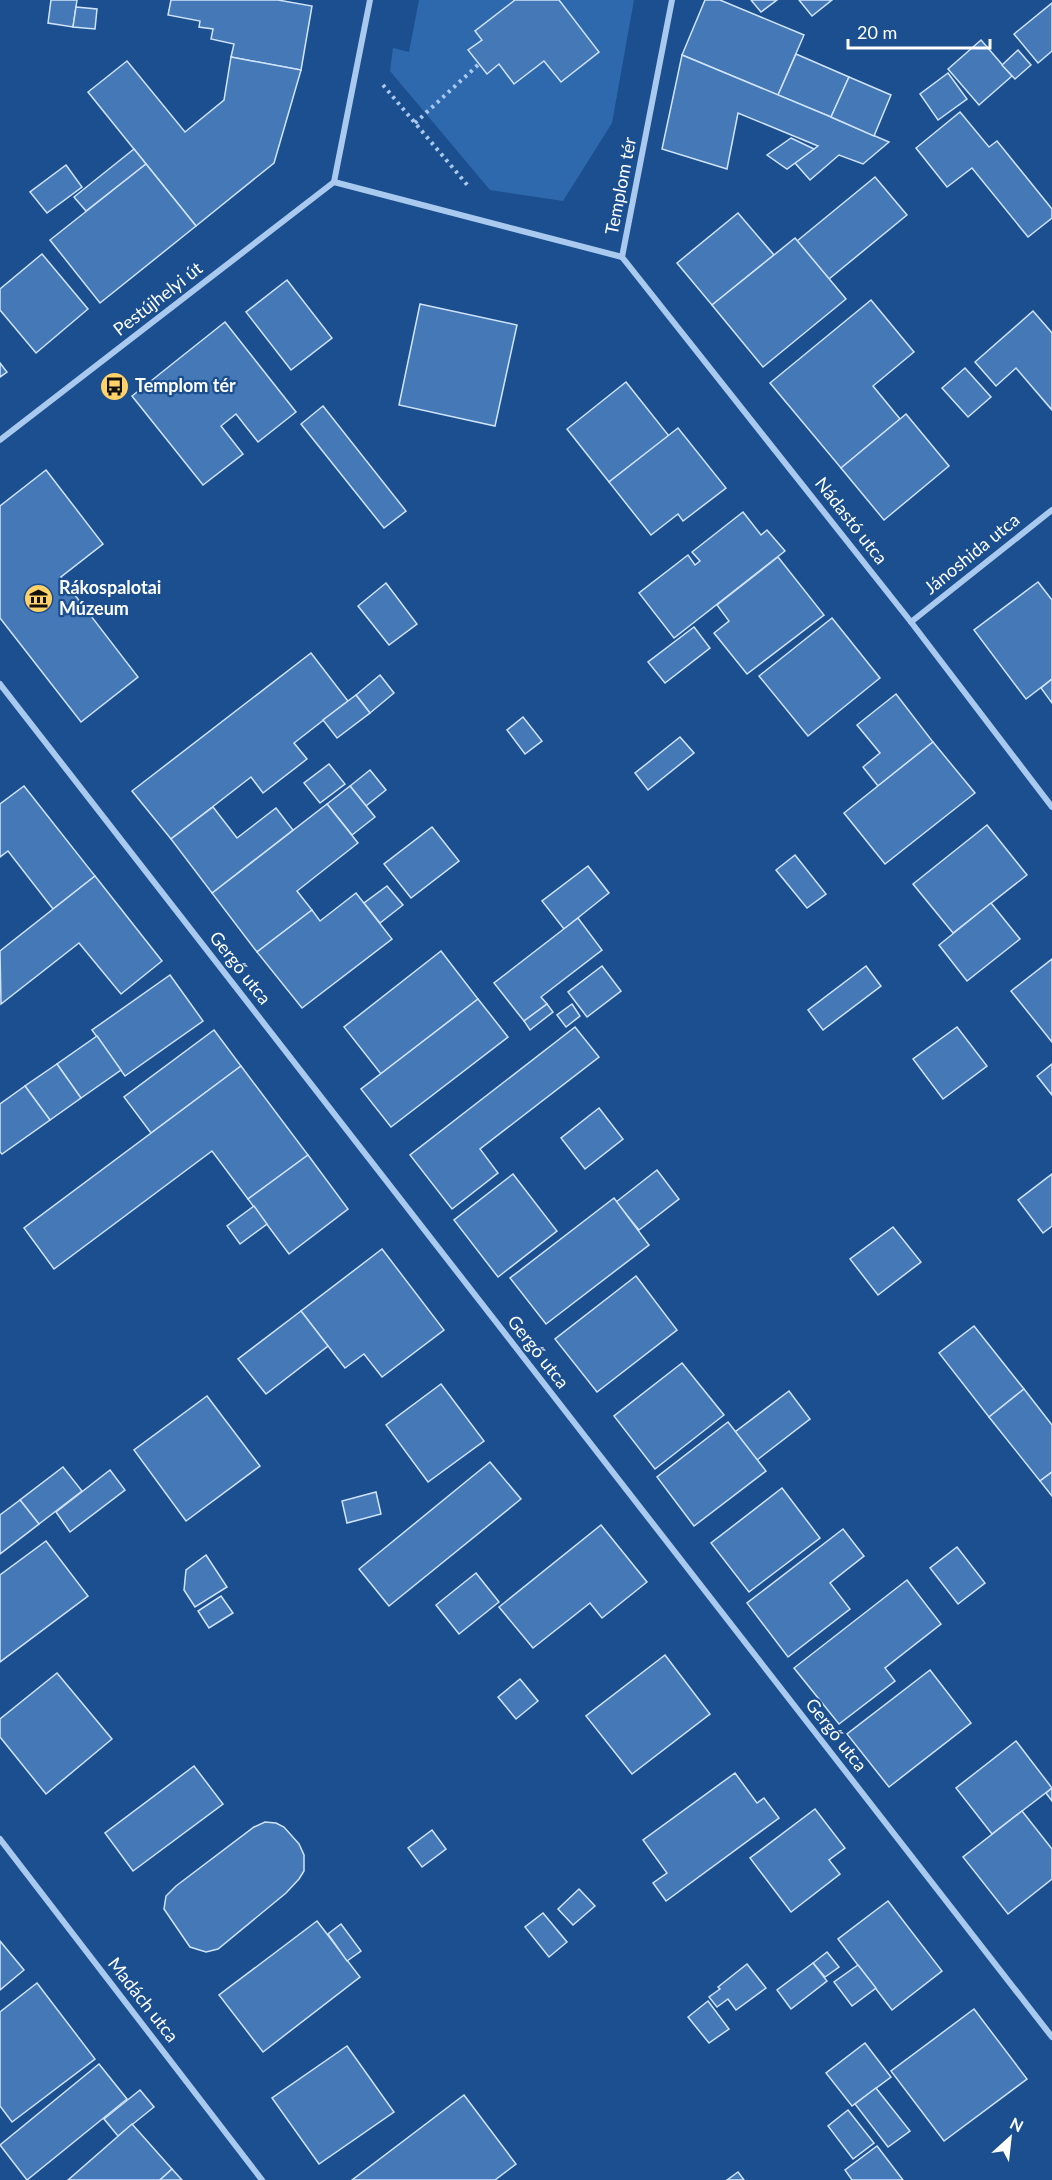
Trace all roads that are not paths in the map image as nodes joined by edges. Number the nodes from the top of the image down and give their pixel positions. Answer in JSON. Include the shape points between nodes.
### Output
{"nodes":[{"id":1,"x":370,"y":0,"type":"edge"},
{"id":2,"x":672,"y":0,"type":"edge"},
{"id":3,"x":334,"y":182,"type":"junction"},
{"id":4,"x":622,"y":257,"type":"junction"},
{"id":5,"x":0,"y":440,"type":"edge"},
{"id":6,"x":1052,"y":510,"type":"edge"},
{"id":7,"x":911,"y":622,"type":"junction"},
{"id":8,"x":0,"y":684,"type":"edge"},
{"id":9,"x":1052,"y":807,"type":"edge"},
{"id":10,"x":0,"y":1839,"type":"edge"},
{"id":11,"x":1052,"y":2037,"type":"edge"},
{"id":12,"x":262,"y":2180,"type":"edge"}],
"edges":[{"from":1,"to":3,"type":"street"},
{"from":2,"to":4,"type":"street","name":"Templom tér"},
{"from":3,"to":4,"type":"street","name":"Templom tér"},
{"from":3,"to":5,"type":"street","name":"Pestújhelyi út"},
{"from":4,"to":7,"type":"street","name":"Nádastó utca"},
{"from":6,"to":7,"type":"street","name":"Jánoshida utca"},
{"from":7,"to":9,"type":"street","name":"Nádastó utca"},
{"from":8,"to":11,"type":"street","name":"Gergő utca"},
{"from":10,"to":12,"type":"street","name":"Madách utca"}]}
